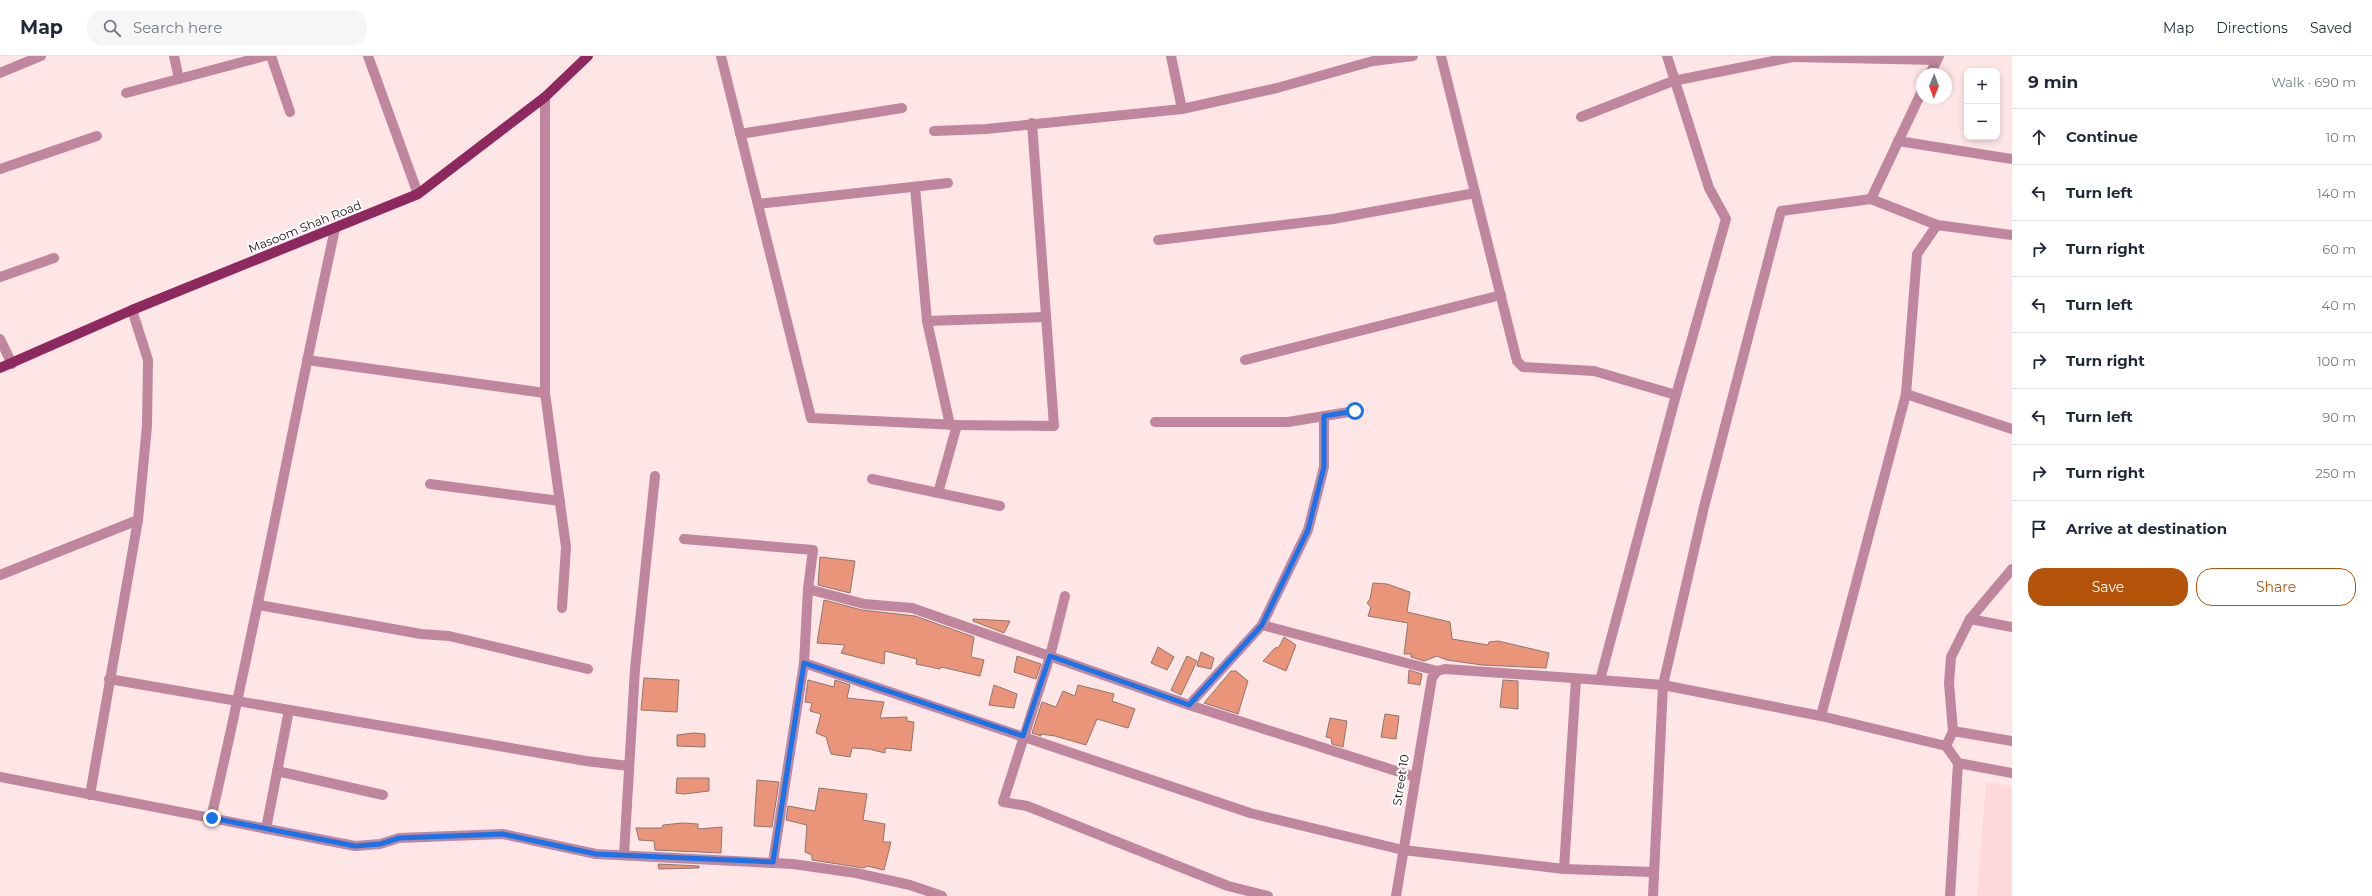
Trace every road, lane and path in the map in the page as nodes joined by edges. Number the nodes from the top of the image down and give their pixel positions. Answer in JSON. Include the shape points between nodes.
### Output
{"nodes":[{"id":1,"x":41,"y":56,"type":"edge"},
{"id":2,"x":174,"y":56,"type":"edge"},
{"id":3,"x":265,"y":56,"type":"edge"},
{"id":4,"x":271,"y":56,"type":"edge"},
{"id":5,"x":368,"y":56,"type":"edge"},
{"id":6,"x":588,"y":56,"type":"edge"},
{"id":7,"x":721,"y":56,"type":"edge"},
{"id":8,"x":1171,"y":56,"type":"edge"},
{"id":9,"x":1413,"y":56,"type":"edge"},
{"id":10,"x":1441,"y":56,"type":"edge"},
{"id":11,"x":1667,"y":56,"type":"edge"},
{"id":12,"x":1938,"y":58,"type":"edge"},
{"id":13,"x":1933,"y":68,"type":"edge"},
{"id":14,"x":0,"y":73,"type":"edge"},
{"id":15,"x":179,"y":79,"type":"junction"},
{"id":16,"x":1673,"y":81,"type":"junction"},
{"id":17,"x":126,"y":93,"type":"dead end"},
{"id":18,"x":545,"y":97,"type":"junction"},
{"id":19,"x":1916,"y":104,"type":"edge"},
{"id":20,"x":902,"y":108,"type":"dead end"},
{"id":21,"x":1182,"y":108,"type":"junction"},
{"id":22,"x":290,"y":112,"type":"dead end"},
{"id":23,"x":1581,"y":117,"type":"dead end"},
{"id":24,"x":1032,"y":123,"type":"junction"},
{"id":25,"x":934,"y":131,"type":"dead end"},
{"id":26,"x":740,"y":134,"type":"junction"},
{"id":27,"x":97,"y":136,"type":"dead end"},
{"id":28,"x":1898,"y":141,"type":"junction"},
{"id":29,"x":2012,"y":159,"type":"edge"},
{"id":30,"x":0,"y":169,"type":"edge"},
{"id":31,"x":948,"y":183,"type":"dead end"},
{"id":32,"x":915,"y":187,"type":"junction"},
{"id":33,"x":1475,"y":193,"type":"junction"},
{"id":34,"x":418,"y":194,"type":"junction"},
{"id":35,"x":1871,"y":199,"type":"junction"},
{"id":36,"x":758,"y":204,"type":"junction"},
{"id":37,"x":1938,"y":225,"type":"junction"},
{"id":38,"x":335,"y":229,"type":"junction"},
{"id":39,"x":2012,"y":235,"type":"edge"},
{"id":40,"x":1158,"y":240,"type":"dead end"},
{"id":41,"x":54,"y":258,"type":"dead end"},
{"id":42,"x":0,"y":277,"type":"edge"},
{"id":43,"x":1501,"y":296,"type":"junction"},
{"id":44,"x":132,"y":310,"type":"junction"},
{"id":45,"x":1046,"y":317,"type":"junction"},
{"id":46,"x":927,"y":321,"type":"junction"},
{"id":47,"x":0,"y":339,"type":"edge"},
{"id":48,"x":307,"y":360,"type":"junction"},
{"id":49,"x":1245,"y":360,"type":"dead end"},
{"id":50,"x":12,"y":364,"type":"junction"},
{"id":51,"x":0,"y":368,"type":"edge"},
{"id":52,"x":545,"y":394,"type":"junction"},
{"id":53,"x":1906,"y":394,"type":"junction"},
{"id":54,"x":1676,"y":395,"type":"junction"},
{"id":55,"x":1355,"y":411,"type":"dead end"},
{"id":56,"x":1324,"y":416,"type":"junction"},
{"id":57,"x":1155,"y":422,"type":"dead end"},
{"id":58,"x":954,"y":425,"type":"junction"},
{"id":59,"x":2012,"y":429,"type":"edge"},
{"id":60,"x":655,"y":476,"type":"dead end"},
{"id":61,"x":872,"y":479,"type":"dead end"},
{"id":62,"x":430,"y":484,"type":"dead end"},
{"id":63,"x":938,"y":493,"type":"junction"},
{"id":64,"x":560,"y":501,"type":"junction"},
{"id":65,"x":1000,"y":506,"type":"dead end"},
{"id":66,"x":138,"y":520,"type":"junction"},
{"id":67,"x":684,"y":539,"type":"dead end"},
{"id":68,"x":2012,"y":569,"type":"edge"},
{"id":69,"x":0,"y":575,"type":"edge"},
{"id":70,"x":808,"y":589,"type":"junction"},
{"id":71,"x":1065,"y":596,"type":"dead end"},
{"id":72,"x":259,"y":605,"type":"junction"},
{"id":73,"x":562,"y":608,"type":"dead end"},
{"id":74,"x":1970,"y":619,"type":"junction"},
{"id":75,"x":1262,"y":625,"type":"junction"},
{"id":76,"x":2012,"y":627,"type":"edge"},
{"id":77,"x":1050,"y":656,"type":"junction"},
{"id":78,"x":804,"y":663,"type":"junction"},
{"id":79,"x":588,"y":669,"type":"dead end"},
{"id":80,"x":1437,"y":671,"type":"junction"},
{"id":81,"x":109,"y":679,"type":"junction"},
{"id":82,"x":1576,"y":679,"type":"junction"},
{"id":83,"x":1600,"y":680,"type":"junction"},
{"id":84,"x":1663,"y":685,"type":"junction"},
{"id":85,"x":239,"y":701,"type":"junction"},
{"id":86,"x":1189,"y":705,"type":"junction"},
{"id":87,"x":289,"y":710,"type":"junction"},
{"id":88,"x":1821,"y":716,"type":"junction"},
{"id":89,"x":1953,"y":731,"type":"junction"},
{"id":90,"x":1023,"y":736,"type":"junction"},
{"id":91,"x":2012,"y":741,"type":"edge"},
{"id":92,"x":1946,"y":746,"type":"junction"},
{"id":93,"x":1958,"y":763,"type":"junction"},
{"id":94,"x":629,"y":766,"type":"junction"},
{"id":95,"x":277,"y":771,"type":"junction"},
{"id":96,"x":2012,"y":773,"type":"edge"},
{"id":97,"x":1415,"y":777,"type":"junction"},
{"id":98,"x":0,"y":778,"type":"edge"},
{"id":99,"x":90,"y":795,"type":"junction"},
{"id":100,"x":384,"y":795,"type":"dead end"},
{"id":101,"x":212,"y":818,"type":"junction"},
{"id":102,"x":266,"y":829,"type":"junction"},
{"id":103,"x":1403,"y":850,"type":"junction"},
{"id":104,"x":624,"y":855,"type":"junction"},
{"id":105,"x":773,"y":862,"type":"junction"},
{"id":106,"x":1564,"y":869,"type":"junction"},
{"id":107,"x":1653,"y":872,"type":"junction"},
{"id":108,"x":942,"y":896,"type":"edge"},
{"id":109,"x":1268,"y":896,"type":"edge"},
{"id":110,"x":1396,"y":896,"type":"edge"},
{"id":111,"x":1653,"y":896,"type":"edge"},
{"id":112,"x":1950,"y":896,"type":"edge"}],
"edges":[{"from":1,"to":14,"type":"street"},
{"from":2,"to":15,"type":"street"},
{"from":3,"to":15,"type":"street"},
{"from":4,"to":22,"type":"street"},
{"from":5,"to":34,"type":"street"},
{"from":6,"to":18,"type":"main road","name":"Masoom Shah Road"},
{"from":7,"to":26,"type":"street"},
{"from":8,"to":21,"type":"street"},
{"from":9,"to":21,"type":"street","via":[[1373,62],[1277,88]]},
{"from":10,"to":33,"type":"street"},
{"from":11,"to":16,"type":"street"},
{"from":12,"to":13,"type":"street"},
{"from":12,"to":16,"type":"street","via":[[1793,57]]},
{"from":15,"to":17,"type":"street"},
{"from":16,"to":23,"type":"street"},
{"from":16,"to":54,"type":"street","via":[[1709,188],[1726,219]]},
{"from":18,"to":34,"type":"main road","name":"Masoom Shah Road"},
{"from":18,"to":52,"type":"street"},
{"from":19,"to":28,"type":"street"},
{"from":20,"to":26,"type":"street"},
{"from":21,"to":24,"type":"street"},
{"from":24,"to":25,"type":"street"},
{"from":24,"to":45,"type":"street"},
{"from":26,"to":36,"type":"street"},
{"from":27,"to":30,"type":"street"},
{"from":28,"to":29,"type":"street"},
{"from":28,"to":35,"type":"street"},
{"from":31,"to":32,"type":"street"},
{"from":32,"to":36,"type":"street"},
{"from":32,"to":46,"type":"street"},
{"from":33,"to":40,"type":"street","via":[[1333,219]]},
{"from":33,"to":43,"type":"street"},
{"from":34,"to":38,"type":"main road","name":"Masoom Shah Road"},
{"from":35,"to":37,"type":"street"},
{"from":35,"to":84,"type":"street","via":[[1781,211],[1704,507]]},
{"from":36,"to":58,"type":"street","via":[[811,418]]},
{"from":37,"to":39,"type":"street"},
{"from":37,"to":53,"type":"street","via":[[1917,254]]},
{"from":38,"to":44,"type":"main road","name":"Masoom Shah Road"},
{"from":38,"to":48,"type":"street"},
{"from":41,"to":42,"type":"street"},
{"from":43,"to":49,"type":"street"},
{"from":43,"to":54,"type":"street","via":[[1517,361],[1523,367],[1594,370]]},
{"from":44,"to":50,"type":"main road","name":"Masoom Shah Road"},
{"from":44,"to":66,"type":"street","via":[[148,360],[147,426]]},
{"from":45,"to":46,"type":"street"},
{"from":45,"to":58,"type":"street","via":[[1054,426]]},
{"from":46,"to":58,"type":"street"},
{"from":47,"to":50,"type":"street"},
{"from":48,"to":52,"type":"street"},
{"from":48,"to":72,"type":"street"},
{"from":50,"to":51,"type":"main road","name":"Masoom Shah Road"},
{"from":52,"to":64,"type":"street"},
{"from":53,"to":59,"type":"street"},
{"from":53,"to":88,"type":"street"},
{"from":54,"to":83,"type":"street"},
{"from":55,"to":56,"type":"street"},
{"from":56,"to":57,"type":"street","via":[[1288,422]]},
{"from":56,"to":75,"type":"street","via":[[1324,467],[1308,530]]},
{"from":58,"to":63,"type":"street"},
{"from":60,"to":94,"type":"street","via":[[635,669]]},
{"from":61,"to":63,"type":"street"},
{"from":62,"to":64,"type":"street"},
{"from":63,"to":65,"type":"street"},
{"from":64,"to":73,"type":"street","via":[[566,547]]},
{"from":66,"to":69,"type":"street"},
{"from":66,"to":81,"type":"street"},
{"from":67,"to":70,"type":"street","via":[[813,550]]},
{"from":68,"to":74,"type":"street"},
{"from":70,"to":77,"type":"street","via":[[864,604],[912,608]]},
{"from":70,"to":78,"type":"street"},
{"from":71,"to":77,"type":"street"},
{"from":72,"to":79,"type":"street","via":[[422,634],[449,636]]},
{"from":72,"to":85,"type":"street"},
{"from":74,"to":76,"type":"street"},
{"from":74,"to":89,"type":"street","via":[[1951,657],[1949,683]]},
{"from":75,"to":80,"type":"street"},
{"from":75,"to":86,"type":"street"},
{"from":77,"to":86,"type":"street"},
{"from":77,"to":90,"type":"street"},
{"from":78,"to":90,"type":"street"},
{"from":78,"to":105,"type":"street"},
{"from":80,"to":82,"type":"street","via":[[1445,669]]},
{"from":80,"to":97,"type":"street","name":"Street 10","via":[[1432,678]]},
{"from":81,"to":85,"type":"street"},
{"from":81,"to":99,"type":"street"},
{"from":82,"to":83,"type":"street"},
{"from":82,"to":106,"type":"street"},
{"from":83,"to":84,"type":"street"},
{"from":84,"to":88,"type":"street"},
{"from":84,"to":107,"type":"street"},
{"from":85,"to":87,"type":"street"},
{"from":85,"to":101,"type":"street"},
{"from":86,"to":97,"type":"street"},
{"from":87,"to":94,"type":"street","via":[[586,761]]},
{"from":87,"to":95,"type":"street"},
{"from":88,"to":92,"type":"street"},
{"from":89,"to":91,"type":"street"},
{"from":89,"to":92,"type":"street"},
{"from":90,"to":103,"type":"street","via":[[1250,813]]},
{"from":90,"to":109,"type":"street","via":[[1003,802],[1027,806],[1228,886]]},
{"from":92,"to":93,"type":"street"},
{"from":93,"to":96,"type":"street"},
{"from":93,"to":112,"type":"street"},
{"from":94,"to":104,"type":"street"},
{"from":95,"to":100,"type":"street"},
{"from":95,"to":102,"type":"street"},
{"from":97,"to":103,"type":"street","name":"Street 10"},
{"from":98,"to":99,"type":"street"},
{"from":99,"to":101,"type":"street"},
{"from":101,"to":102,"type":"street"},
{"from":102,"to":104,"type":"street","via":[[355,846],[406,838],[503,834],[596,854]]},
{"from":103,"to":106,"type":"street"},
{"from":103,"to":110,"type":"street","name":"Street 10"},
{"from":104,"to":105,"type":"street"},
{"from":105,"to":108,"type":"street","via":[[856,872]]},
{"from":106,"to":107,"type":"street"},
{"from":107,"to":111,"type":"street"}]}
